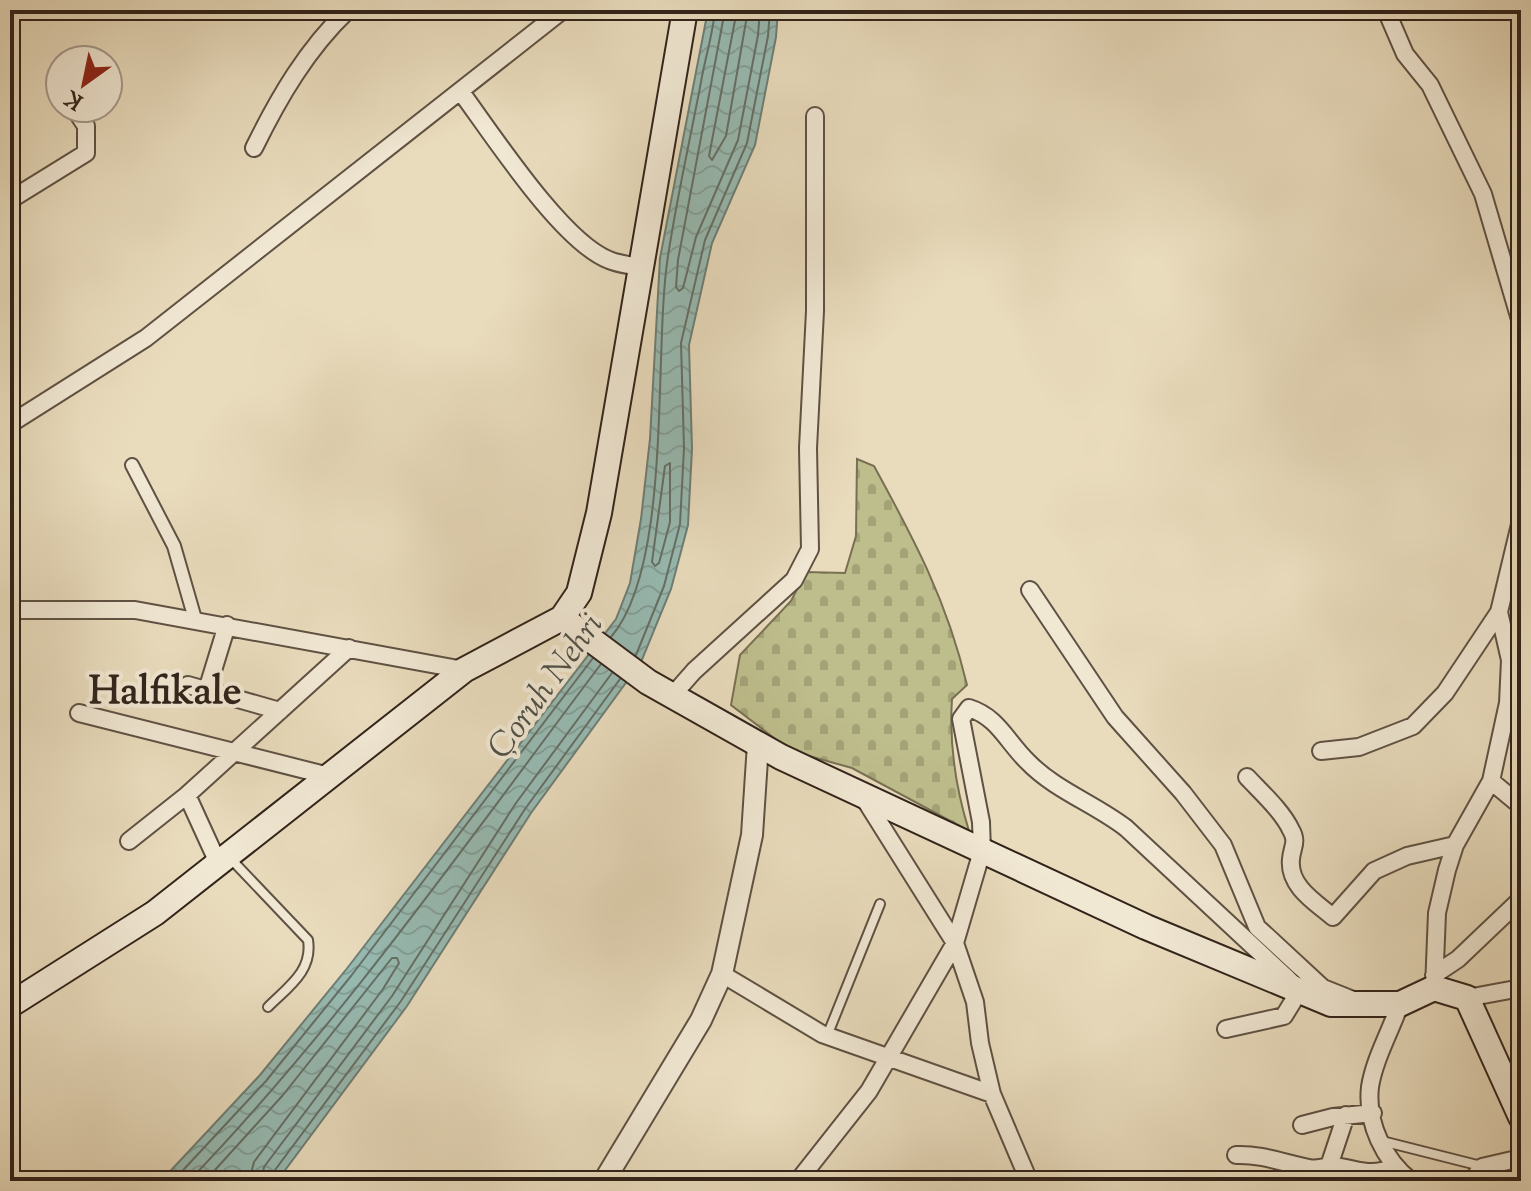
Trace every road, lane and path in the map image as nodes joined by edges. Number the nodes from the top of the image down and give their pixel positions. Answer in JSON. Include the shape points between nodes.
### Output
{"nodes":[{"id":1,"x":348,"y":10,"type":"edge"},
{"id":2,"x":563,"y":10,"type":"edge"},
{"id":3,"x":685,"y":10,"type":"edge"},
{"id":4,"x":1386,"y":10,"type":"edge"},
{"id":5,"x":461,"y":92,"type":"junction"},
{"id":6,"x":815,"y":116,"type":"dead end"},
{"id":7,"x":85,"y":124,"type":"edge"},
{"id":8,"x":254,"y":148,"type":"dead end"},
{"id":9,"x":10,"y":200,"type":"edge"},
{"id":10,"x":639,"y":267,"type":"junction"},
{"id":11,"x":1521,"y":323,"type":"edge"},
{"id":12,"x":10,"y":424,"type":"edge"},
{"id":13,"x":132,"y":465,"type":"dead end"},
{"id":14,"x":1521,"y":520,"type":"edge"},
{"id":15,"x":1030,"y":590,"type":"dead end"},
{"id":16,"x":10,"y":610,"type":"edge"},
{"id":17,"x":1499,"y":612,"type":"junction"},
{"id":18,"x":562,"y":618,"type":"junction"},
{"id":19,"x":195,"y":619,"type":"junction"},
{"id":20,"x":227,"y":625,"type":"junction"},
{"id":21,"x":349,"y":648,"type":"junction"},
{"id":22,"x":464,"y":670,"type":"junction"},
{"id":23,"x":188,"y":685,"type":"dead end"},
{"id":24,"x":1521,"y":688,"type":"edge"},
{"id":25,"x":207,"y":690,"type":"junction"},
{"id":26,"x":672,"y":696,"type":"junction"},
{"id":27,"x":1508,"y":703,"type":"junction"},
{"id":28,"x":280,"y":711,"type":"junction"},
{"id":29,"x":79,"y":713,"type":"dead end"},
{"id":30,"x":758,"y":744,"type":"junction"},
{"id":31,"x":237,"y":751,"type":"junction"},
{"id":32,"x":1321,"y":751,"type":"dead end"},
{"id":33,"x":329,"y":776,"type":"junction"},
{"id":34,"x":1247,"y":777,"type":"dead end"},
{"id":35,"x":1491,"y":781,"type":"junction"},
{"id":36,"x":187,"y":795,"type":"junction"},
{"id":37,"x":862,"y":795,"type":"junction"},
{"id":38,"x":1521,"y":806,"type":"edge"},
{"id":39,"x":129,"y":841,"type":"dead end"},
{"id":40,"x":1455,"y":845,"type":"junction"},
{"id":41,"x":982,"y":851,"type":"junction"},
{"id":42,"x":224,"y":861,"type":"junction"},
{"id":43,"x":1521,"y":899,"type":"edge"},
{"id":44,"x":880,"y":904,"type":"dead end"},
{"id":45,"x":955,"y":943,"type":"junction"},
{"id":46,"x":722,"y":974,"type":"junction"},
{"id":47,"x":1434,"y":982,"type":"junction"},
{"id":48,"x":1521,"y":988,"type":"edge"},
{"id":49,"x":1300,"y":990,"type":"junction"},
{"id":50,"x":1467,"y":998,"type":"junction"},
{"id":51,"x":1400,"y":1004,"type":"junction"},
{"id":52,"x":10,"y":1005,"type":"edge"},
{"id":53,"x":268,"y":1007,"type":"dead end"},
{"id":54,"x":1226,"y":1029,"type":"dead end"},
{"id":55,"x":827,"y":1036,"type":"junction"},
{"id":56,"x":891,"y":1057,"type":"junction"},
{"id":57,"x":992,"y":1094,"type":"junction"},
{"id":58,"x":1373,"y":1113,"type":"junction"},
{"id":59,"x":1346,"y":1115,"type":"junction"},
{"id":60,"x":1521,"y":1117,"type":"edge"},
{"id":61,"x":1302,"y":1125,"type":"dead end"},
{"id":62,"x":1380,"y":1140,"type":"junction"},
{"id":63,"x":1236,"y":1155,"type":"dead end"},
{"id":64,"x":1521,"y":1158,"type":"edge"},
{"id":65,"x":1329,"y":1166,"type":"junction"},
{"id":66,"x":1393,"y":1167,"type":"junction"},
{"id":67,"x":1482,"y":1167,"type":"junction"},
{"id":68,"x":604,"y":1181,"type":"edge"},
{"id":69,"x":798,"y":1181,"type":"edge"},
{"id":70,"x":1029,"y":1181,"type":"edge"},
{"id":71,"x":1411,"y":1181,"type":"edge"},
{"id":72,"x":1472,"y":1181,"type":"edge"}],
"edges":[{"from":1,"to":8,"type":"street","via":[[302,64]]},
{"from":2,"to":5,"type":"street"},
{"from":3,"to":10,"type":"main road"},
{"from":4,"to":11,"type":"street","via":[[1483,194]]},
{"from":5,"to":10,"type":"street","via":[[572,232],[607,260]]},
{"from":5,"to":12,"type":"street","via":[[146,338]]},
{"from":6,"to":26,"type":"street","via":[[810,549],[794,580]]},
{"from":7,"to":9,"type":"street","via":[[86,153]]},
{"from":10,"to":18,"type":"main road","via":[[599,513],[579,593]]},
{"from":13,"to":19,"type":"street","via":[[174,546]]},
{"from":14,"to":17,"type":"street"},
{"from":15,"to":51,"type":"street","via":[[1115,717],[1223,845],[1257,927],[1323,988],[1356,1001]]},
{"from":16,"to":19,"type":"street","via":[[135,610]]},
{"from":17,"to":27,"type":"street","via":[[1510,660]]},
{"from":17,"to":32,"type":"street","via":[[1445,693],[1413,726],[1359,747]]},
{"from":18,"to":22,"type":"main road"},
{"from":18,"to":26,"type":"main road"},
{"from":19,"to":20,"type":"street"},
{"from":20,"to":21,"type":"street"},
{"from":20,"to":25,"type":"street"},
{"from":21,"to":22,"type":"street"},
{"from":21,"to":28,"type":"street"},
{"from":22,"to":33,"type":"main road"},
{"from":23,"to":25,"type":"street"},
{"from":24,"to":27,"type":"street"},
{"from":25,"to":28,"type":"street"},
{"from":26,"to":30,"type":"main road"},
{"from":27,"to":35,"type":"street"},
{"from":28,"to":31,"type":"street"},
{"from":29,"to":31,"type":"street"},
{"from":30,"to":37,"type":"main road"},
{"from":30,"to":46,"type":"street","via":[[752,835]]},
{"from":31,"to":33,"type":"street"},
{"from":31,"to":36,"type":"street"},
{"from":33,"to":42,"type":"main road"},
{"from":34,"to":40,"type":"street","via":[[1291,828],[1296,843],[1293,875],[1302,892],[1333,917],[1374,871],[1407,856]]},
{"from":35,"to":38,"type":"street"},
{"from":35,"to":40,"type":"street"},
{"from":36,"to":39,"type":"street"},
{"from":36,"to":42,"type":"street"},
{"from":37,"to":41,"type":"main road"},
{"from":37,"to":45,"type":"street"},
{"from":40,"to":47,"type":"street","via":[[1437,913]]},
{"from":41,"to":45,"type":"street"},
{"from":41,"to":49,"type":"main road"},
{"from":41,"to":49,"type":"street","via":[[961,719],[969,708],[999,724],[1047,781],[1098,806],[1138,838]]},
{"from":42,"to":52,"type":"main road","via":[[155,913]]},
{"from":42,"to":53,"type":"lane","via":[[308,940],[310,956],[304,970]]},
{"from":43,"to":47,"type":"street"},
{"from":44,"to":55,"type":"lane"},
{"from":45,"to":56,"type":"street"},
{"from":45,"to":57,"type":"street","via":[[975,1002]]},
{"from":46,"to":55,"type":"street"},
{"from":46,"to":68,"type":"street","via":[[701,1020]]},
{"from":47,"to":50,"type":"main road"},
{"from":47,"to":51,"type":"main road"},
{"from":48,"to":50,"type":"street"},
{"from":49,"to":51,"type":"main road","via":[[1331,1004]]},
{"from":49,"to":54,"type":"street","via":[[1284,1016]]},
{"from":50,"to":60,"type":"main road"},
{"from":51,"to":58,"type":"street","via":[[1370,1087]]},
{"from":55,"to":56,"type":"street"},
{"from":56,"to":57,"type":"street"},
{"from":56,"to":69,"type":"street"},
{"from":57,"to":70,"type":"street"},
{"from":58,"to":59,"type":"street"},
{"from":58,"to":62,"type":"street"},
{"from":59,"to":61,"type":"street"},
{"from":59,"to":65,"type":"street"},
{"from":62,"to":66,"type":"street"},
{"from":62,"to":67,"type":"lane"},
{"from":63,"to":65,"type":"street","via":[[1259,1154],[1312,1169]]},
{"from":64,"to":67,"type":"street"},
{"from":65,"to":66,"type":"street","via":[[1360,1174]]},
{"from":66,"to":71,"type":"street"},
{"from":67,"to":72,"type":"street"}]}
